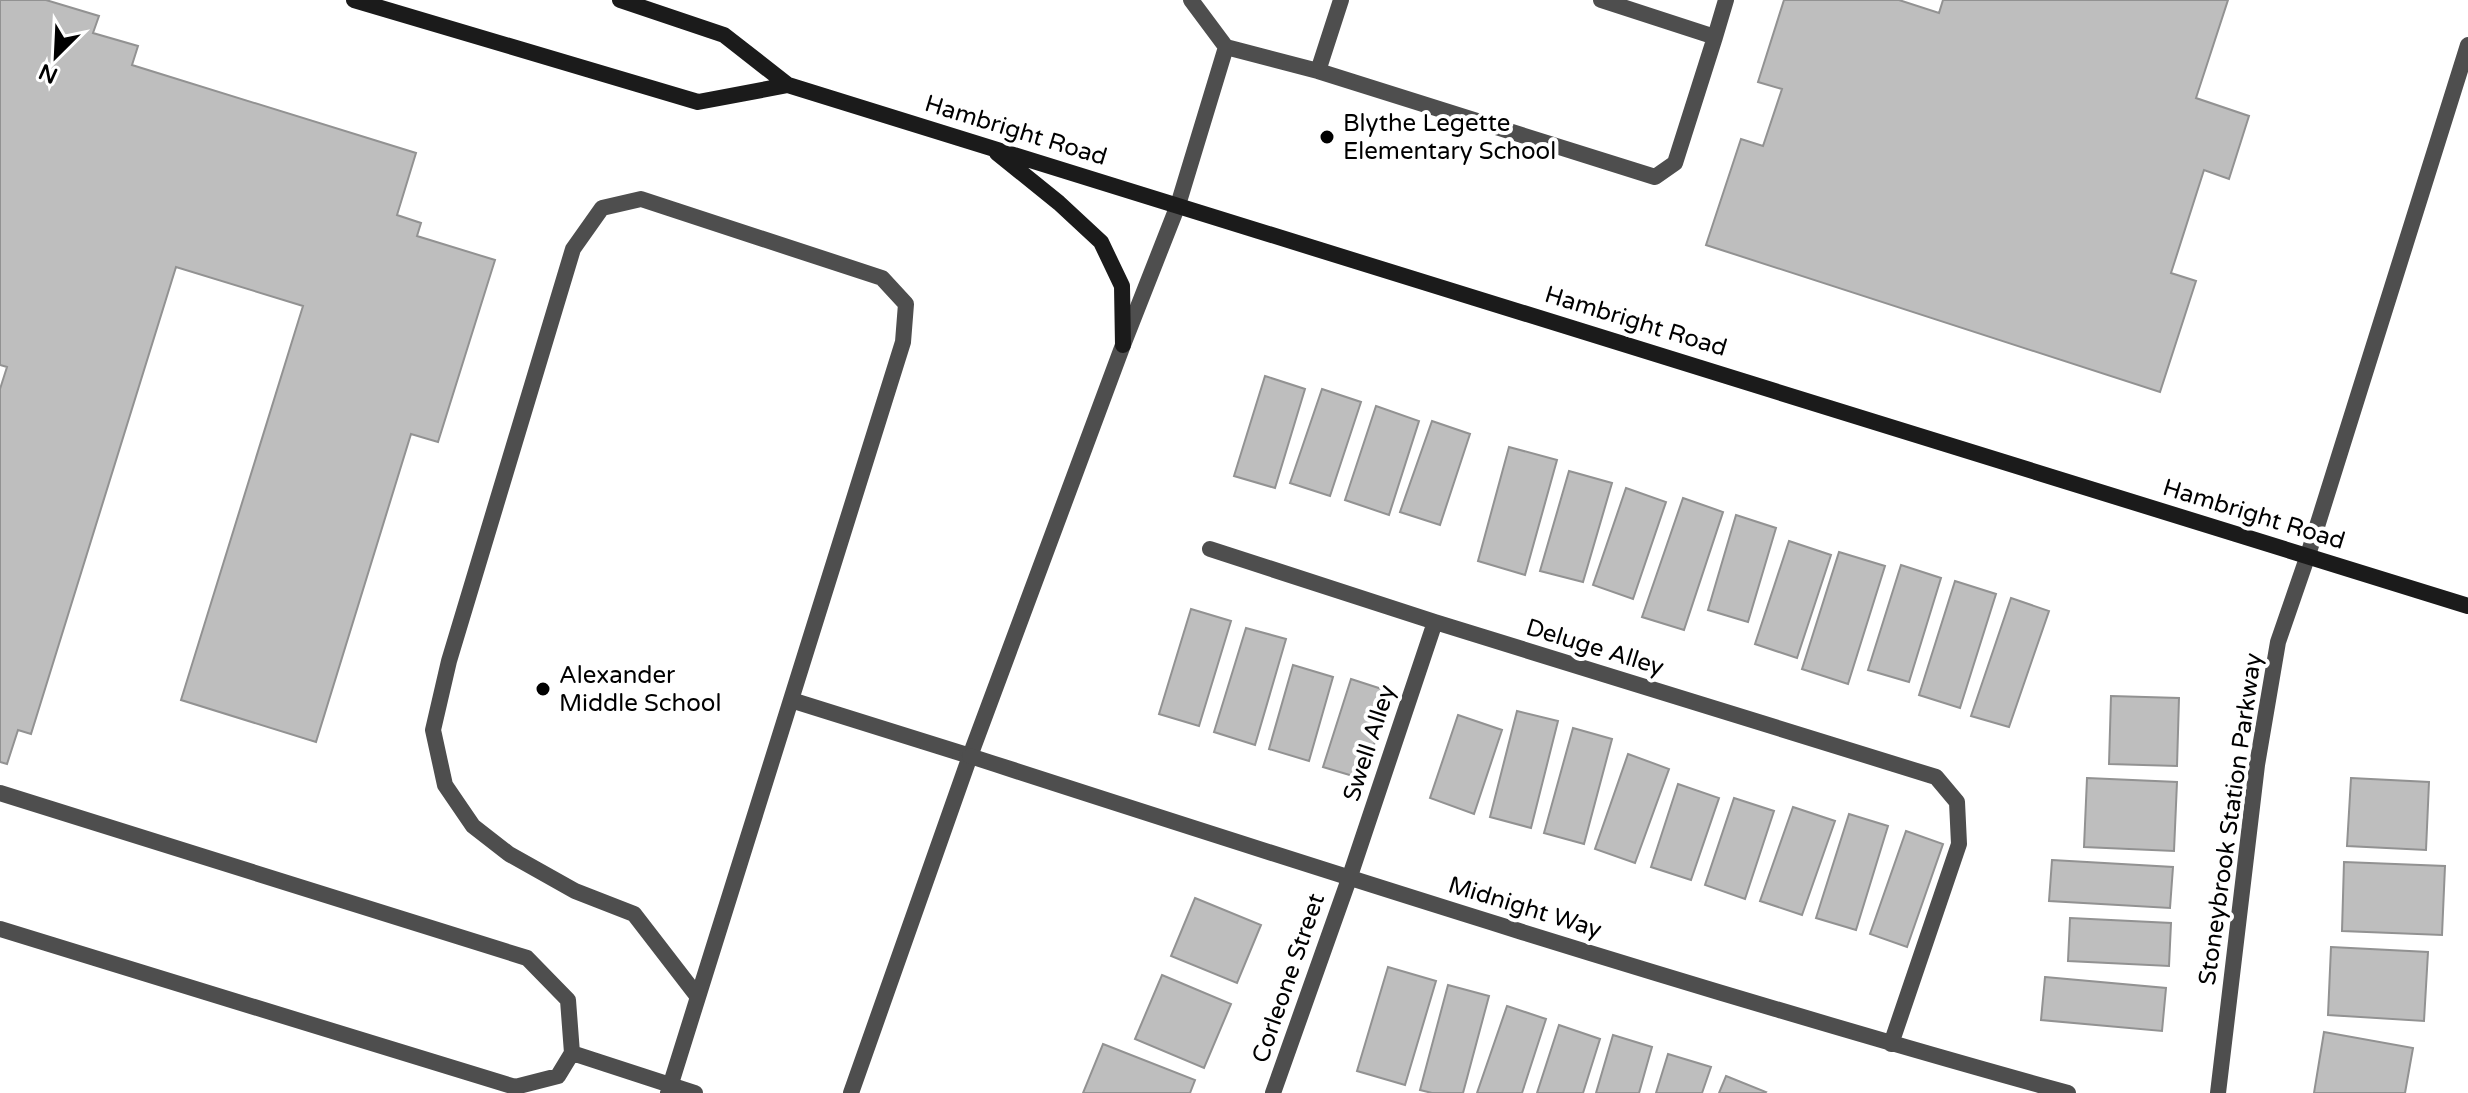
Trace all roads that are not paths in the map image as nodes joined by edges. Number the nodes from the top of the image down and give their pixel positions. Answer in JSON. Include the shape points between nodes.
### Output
{"nodes":[{"id":1,"x":354,"y":0,"type":"edge"},
{"id":2,"x":620,"y":0,"type":"edge"},
{"id":3,"x":1191,"y":0,"type":"edge"},
{"id":4,"x":1341,"y":0,"type":"edge"},
{"id":5,"x":1601,"y":0,"type":"edge"},
{"id":6,"x":1726,"y":0,"type":"edge"},
{"id":7,"x":1715,"y":37,"type":"junction"},
{"id":8,"x":2468,"y":45,"type":"edge"},
{"id":9,"x":1226,"y":47,"type":"junction"},
{"id":10,"x":1318,"y":71,"type":"junction"},
{"id":11,"x":788,"y":85,"type":"junction"},
{"id":12,"x":989,"y":147,"type":"junction"},
{"id":13,"x":1178,"y":205,"type":"junction"},
{"id":14,"x":1123,"y":345,"type":"junction"},
{"id":15,"x":1210,"y":549,"type":"dead end"},
{"id":16,"x":2308,"y":555,"type":"junction"},
{"id":17,"x":2468,"y":606,"type":"edge"},
{"id":18,"x":1435,"y":622,"type":"junction"},
{"id":19,"x":791,"y":700,"type":"junction"},
{"id":20,"x":970,"y":756,"type":"junction"},
{"id":21,"x":0,"y":793,"type":"edge"},
{"id":22,"x":1349,"y":879,"type":"junction"},
{"id":23,"x":0,"y":929,"type":"edge"},
{"id":24,"x":698,"y":997,"type":"junction"},
{"id":25,"x":1891,"y":1044,"type":"junction"},
{"id":26,"x":572,"y":1053,"type":"junction"},
{"id":27,"x":669,"y":1089,"type":"edge"},
{"id":28,"x":695,"y":1093,"type":"edge"},
{"id":29,"x":851,"y":1093,"type":"edge"},
{"id":30,"x":1273,"y":1093,"type":"edge"},
{"id":31,"x":2068,"y":1093,"type":"edge"},
{"id":32,"x":2218,"y":1093,"type":"edge"}],
"edges":[{"from":1,"to":11,"type":"main road","name":"Hambright Road","via":[[698,102]]},
{"from":2,"to":11,"type":"main road","name":"Hambright Road","via":[[724,35]]},
{"from":3,"to":9,"type":"street"},
{"from":4,"to":10,"type":"street"},
{"from":5,"to":7,"type":"street"},
{"from":6,"to":7,"type":"street"},
{"from":7,"to":10,"type":"street","via":[[1675,163],[1655,177]]},
{"from":8,"to":16,"type":"street","name":"Stoneybrook Station Parkway"},
{"from":9,"to":10,"type":"street"},
{"from":9,"to":13,"type":"street"},
{"from":11,"to":12,"type":"main road","name":"Hambright Road"},
{"from":12,"to":13,"type":"main road","name":"Hambright Road"},
{"from":12,"to":14,"type":"main road","via":[[1101,242],[1122,286]]},
{"from":13,"to":14,"type":"street"},
{"from":13,"to":16,"type":"main road","name":"Hambright Road"},
{"from":14,"to":20,"type":"street"},
{"from":15,"to":18,"type":"street","name":"Deluge Alley"},
{"from":16,"to":17,"type":"main road","name":"Hambright Road"},
{"from":16,"to":32,"type":"street","name":"Stoneybrook Station Parkway","via":[[2278,642],[2257,765]]},
{"from":18,"to":22,"type":"street","name":"Swell Alley"},
{"from":18,"to":25,"type":"street","name":"Deluge Alley","via":[[1936,777],[1957,802],[1959,844]]},
{"from":19,"to":20,"type":"street","name":"Midnight Way"},
{"from":19,"to":24,"type":"street"},
{"from":19,"to":24,"type":"street","via":[[903,342],[906,304],[882,278],[641,199],[602,208],[573,249],[433,730],[445,785],[473,826],[509,854],[575,891],[634,914]]},
{"from":20,"to":22,"type":"street","name":"Midnight Way"},
{"from":20,"to":29,"type":"street"},
{"from":21,"to":26,"type":"street","via":[[527,958],[568,1000]]},
{"from":22,"to":25,"type":"street","name":"Midnight Way"},
{"from":22,"to":30,"type":"street","name":"Corleone Street"},
{"from":23,"to":26,"type":"street","via":[[515,1087],[558,1076]]},
{"from":24,"to":27,"type":"street"},
{"from":25,"to":31,"type":"street","name":"Midnight Way"},
{"from":26,"to":27,"type":"street"},
{"from":27,"to":28,"type":"street"}]}
